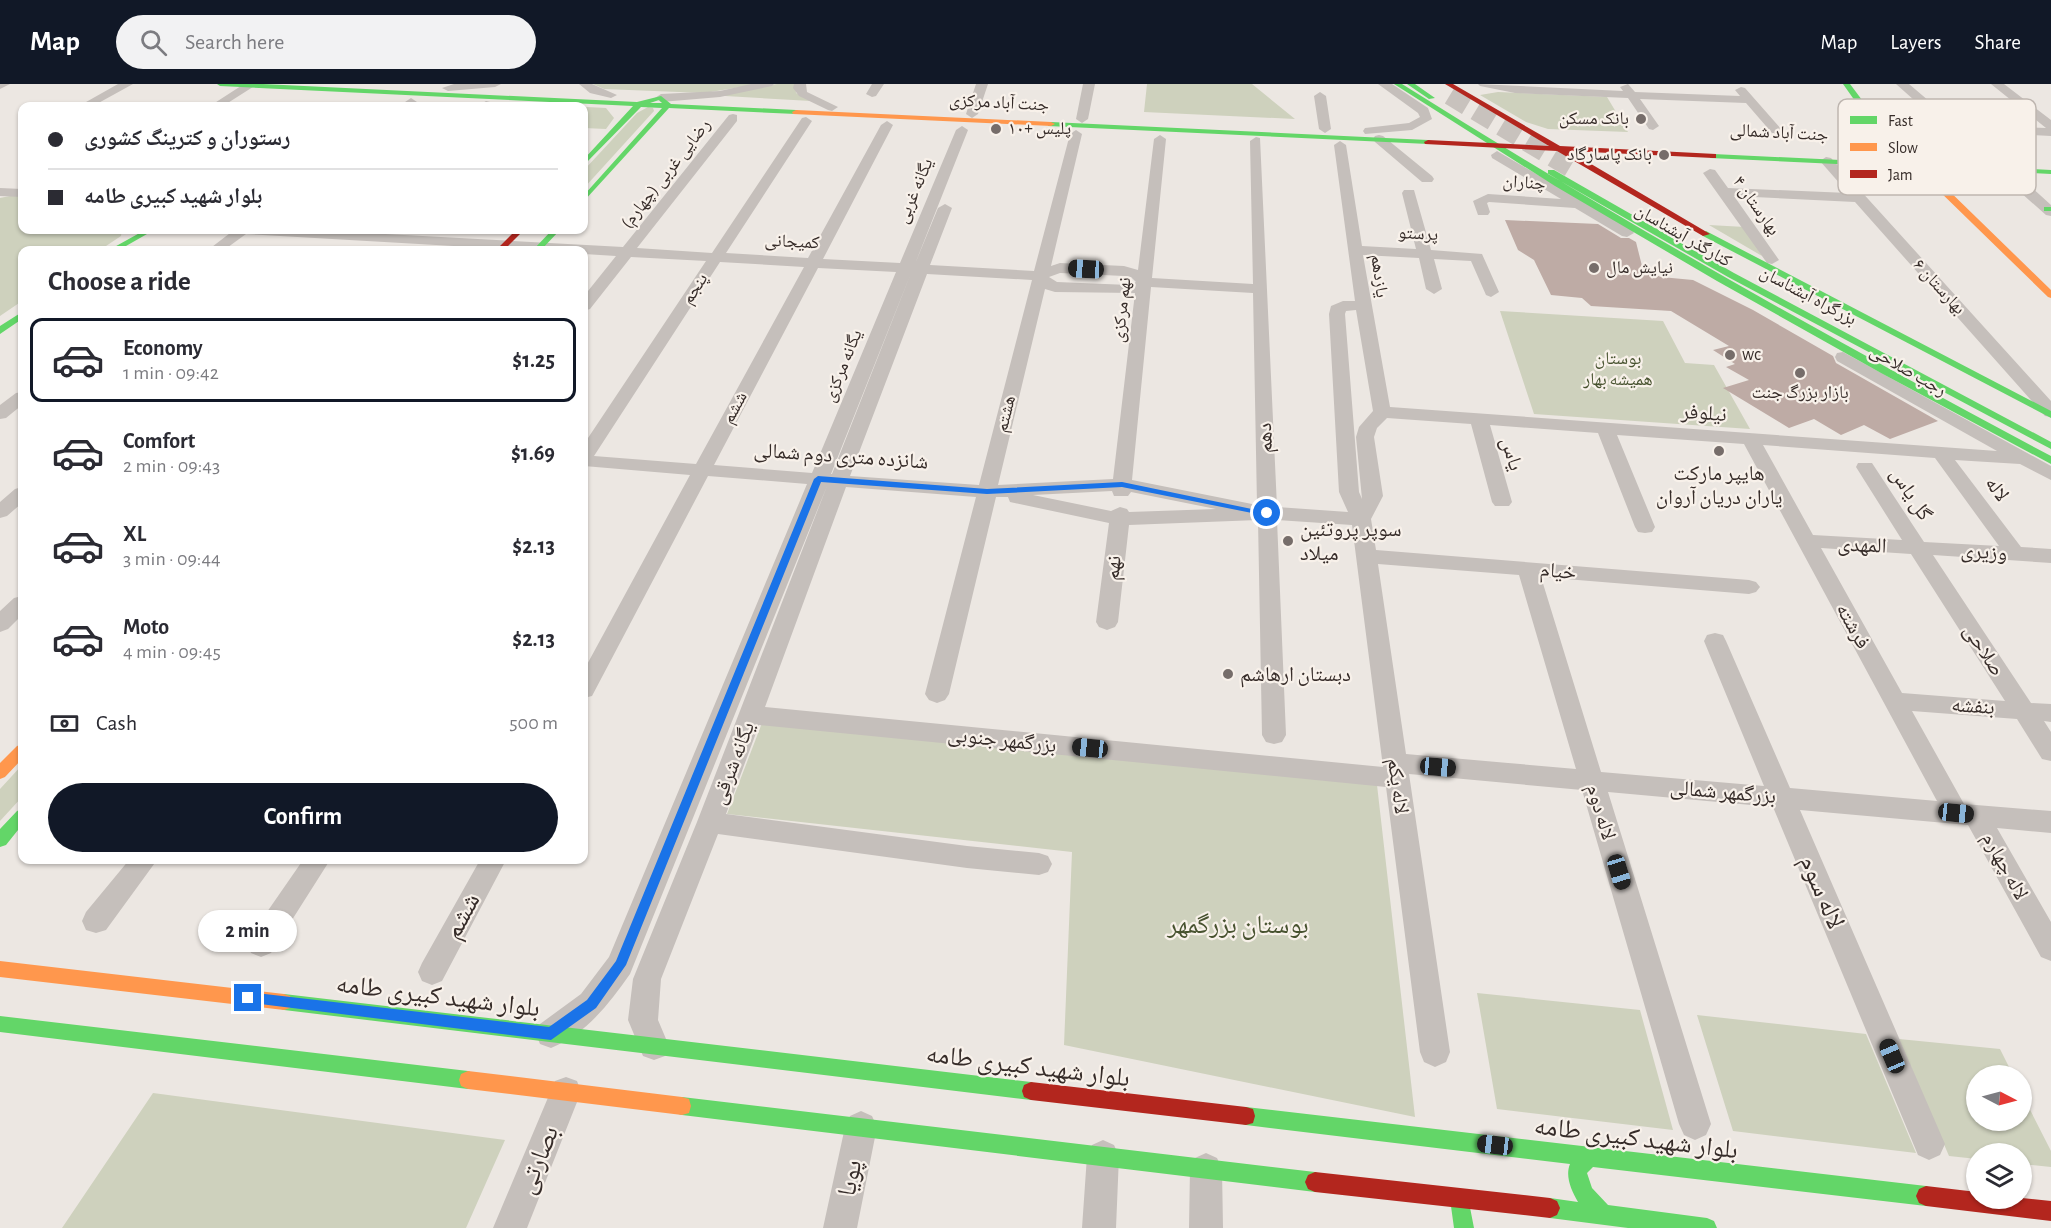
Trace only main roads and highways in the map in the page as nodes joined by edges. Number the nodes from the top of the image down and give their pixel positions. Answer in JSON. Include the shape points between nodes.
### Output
{"nodes":[{"id":1,"x":220,"y":84,"type":"edge"},
{"id":2,"x":351,"y":84,"type":"edge"},
{"id":3,"x":1397,"y":84,"type":"edge"},
{"id":4,"x":1410,"y":84,"type":"edge"},
{"id":5,"x":1846,"y":84,"type":"edge"},
{"id":6,"x":1449,"y":89,"type":"edge"},
{"id":7,"x":1431,"y":91,"type":"edge"},
{"id":8,"x":1857,"y":99,"type":"edge"},
{"id":9,"x":593,"y":101,"type":"junction"},
{"id":10,"x":665,"y":101,"type":"junction"},
{"id":11,"x":640,"y":103,"type":"junction"},
{"id":12,"x":1479,"y":103,"type":"junction"},
{"id":13,"x":698,"y":106,"type":"junction"},
{"id":14,"x":1496,"y":113,"type":"junction"},
{"id":15,"x":1447,"y":118,"type":"junction"},
{"id":16,"x":652,"y":122,"type":"junction"},
{"id":17,"x":621,"y":124,"type":"junction"},
{"id":18,"x":1219,"y":128,"type":"junction"},
{"id":19,"x":1374,"y":135,"type":"junction"},
{"id":20,"x":1476,"y":136,"type":"junction"},
{"id":21,"x":1410,"y":137,"type":"junction"},
{"id":22,"x":1540,"y":140,"type":"junction"},
{"id":23,"x":1627,"y":144,"type":"junction"},
{"id":24,"x":1555,"y":148,"type":"junction"},
{"id":25,"x":1493,"y":150,"type":"junction"},
{"id":26,"x":1712,"y":152,"type":"junction"},
{"id":27,"x":1655,"y":153,"type":"junction"},
{"id":28,"x":1838,"y":154,"type":"edge"},
{"id":29,"x":588,"y":159,"type":"edge"},
{"id":30,"x":1838,"y":162,"type":"edge"},
{"id":31,"x":1579,"y":168,"type":"junction"},
{"id":32,"x":2036,"y":171,"type":"edge"},
{"id":33,"x":2051,"y":172,"type":"edge"},
{"id":34,"x":1546,"y":174,"type":"junction"},
{"id":35,"x":588,"y":194,"type":"edge"},
{"id":36,"x":1948,"y":195,"type":"edge"},
{"id":37,"x":1686,"y":224,"type":"junction"},
{"id":38,"x":130,"y":234,"type":"edge"},
{"id":39,"x":143,"y":234,"type":"edge"},
{"id":40,"x":516,"y":234,"type":"edge"},
{"id":41,"x":552,"y":234,"type":"edge"},
{"id":42,"x":119,"y":246,"type":"edge"},
{"id":43,"x":121,"y":246,"type":"edge"},
{"id":44,"x":504,"y":246,"type":"edge"},
{"id":45,"x":541,"y":246,"type":"edge"},
{"id":46,"x":2051,"y":295,"type":"edge"},
{"id":47,"x":18,"y":318,"type":"edge"},
{"id":48,"x":0,"y":331,"type":"edge"},
{"id":49,"x":2051,"y":413,"type":"edge"},
{"id":50,"x":2051,"y":428,"type":"edge"},
{"id":51,"x":2051,"y":446,"type":"edge"},
{"id":52,"x":2051,"y":461,"type":"edge"},
{"id":53,"x":18,"y":754,"type":"edge"},
{"id":54,"x":0,"y":773,"type":"edge"},
{"id":55,"x":18,"y":820,"type":"edge"},
{"id":56,"x":0,"y":840,"type":"edge"},
{"id":57,"x":0,"y":968,"type":"edge"},
{"id":58,"x":0,"y":1024,"type":"edge"},
{"id":59,"x":1589,"y":1158,"type":"junction"},
{"id":60,"x":1460,"y":1199,"type":"junction"},
{"id":61,"x":2051,"y":1211,"type":"edge"},
{"id":62,"x":1603,"y":1214,"type":"junction"},
{"id":63,"x":1464,"y":1228,"type":"edge"},
{"id":64,"x":1707,"y":1228,"type":"edge"}],
"edges":[{"from":1,"to":9,"type":"main road","name":"جنت آباد مرکزی","via":[[333,98],[378,91]]},
{"from":2,"to":10,"type":"main road","name":"جنت آباد مرکزی","via":[[611,95]]},
{"from":3,"to":15,"type":"main road","name":"کنارگذر آبشناسان"},
{"from":4,"to":7,"type":"main road"},
{"from":5,"to":8,"type":"main road"},
{"from":6,"to":7,"type":"main road"},
{"from":6,"to":12,"type":"main road"},
{"from":9,"to":11,"type":"main road","name":"جنت آباد مرکزی"},
{"from":9,"to":17,"type":"main road","via":[[611,108]]},
{"from":10,"to":11,"type":"main road","name":"جنت آباد مرکزی"},
{"from":10,"to":13,"type":"main road","name":"جنت آباد مرکزی"},
{"from":10,"to":16,"type":"main road"},
{"from":10,"to":18,"type":"main road","name":"جنت آباد مرکزی","via":[[972,114],[1079,127]]},
{"from":11,"to":17,"type":"main road"},
{"from":12,"to":14,"type":"main road"},
{"from":12,"to":23,"type":"main road","via":[[1540,132]]},
{"from":13,"to":16,"type":"main road"},
{"from":13,"to":18,"type":"main road","name":"جنت آباد مرکزی"},
{"from":14,"to":15,"type":"main road","via":[[1497,120],[1488,125],[1466,125]]},
{"from":14,"to":22,"type":"main road"},
{"from":15,"to":20,"type":"main road","name":"کنارگذر آبشناسان"},
{"from":15,"to":21,"type":"main road","via":[[1438,126]]},
{"from":16,"to":35,"type":"main road"},
{"from":17,"to":29,"type":"main road"},
{"from":18,"to":19,"type":"main road","name":"جنت آباد مرکزی"},
{"from":18,"to":19,"type":"main road","name":"جنت آباد مرکزی","via":[[1325,129]]},
{"from":19,"to":21,"type":"main road","name":"جنت آباد مرکزی"},
{"from":20,"to":21,"type":"main road","name":"جنت آباد مرکزی"},
{"from":20,"to":22,"type":"main road","name":"جنت آباد مرکزی"},
{"from":20,"to":25,"type":"main road","name":"کنارگذر آبشناسان"},
{"from":21,"to":25,"type":"main road","name":"جنت آباد مرکزی"},
{"from":22,"to":23,"type":"main road","name":"جنت آباد شمالی"},
{"from":22,"to":24,"type":"main road"},
{"from":23,"to":26,"type":"main road","name":"جنت آباد شمالی"},
{"from":24,"to":25,"type":"main road","name":"جنت آباد مرکزی"},
{"from":24,"to":27,"type":"main road","name":"جنت آباد شمالی"},
{"from":24,"to":31,"type":"main road"},
{"from":25,"to":34,"type":"main road","name":"کنارگذر آبشناسان"},
{"from":26,"to":27,"type":"main road","name":"جنت آباد شمالی"},
{"from":26,"to":28,"type":"main road","name":"جنت آباد شمالی"},
{"from":26,"to":30,"type":"main road","name":"جنت آباد شمالی"},
{"from":27,"to":37,"type":"main road","via":[[1625,159],[1614,172],[1620,182]]},
{"from":31,"to":34,"type":"main road","via":[[1565,160],[1534,162]]},
{"from":31,"to":37,"type":"main road"},
{"from":31,"to":50,"type":"main road","name":"بزرگراه آبشناسان","via":[[1752,271]]},
{"from":32,"to":33,"type":"main road","name":"جنت آباد شمالی"},
{"from":34,"to":51,"type":"main road","name":"بزرگراه آبشناسان"},
{"from":34,"to":52,"type":"main road","name":"کنارگذر آبشناسان","via":[[1780,314]]},
{"from":36,"to":46,"type":"main road"},
{"from":37,"to":49,"type":"main road"},
{"from":38,"to":42,"type":"main road"},
{"from":39,"to":43,"type":"main road"},
{"from":40,"to":44,"type":"main road"},
{"from":41,"to":45,"type":"main road"},
{"from":47,"to":48,"type":"main road"},
{"from":53,"to":54,"type":"main road"},
{"from":55,"to":56,"type":"main road"},
{"from":57,"to":59,"type":"main road","name":"بلوار شهید کبیری طامه"},
{"from":58,"to":60,"type":"main road"},
{"from":59,"to":61,"type":"main road","name":"بلوار شهید کبیری طامه"},
{"from":59,"to":62,"type":"main road","via":[[1577,1170],[1578,1184],[1582,1197]]},
{"from":60,"to":62,"type":"main road"},
{"from":60,"to":63,"type":"main road"},
{"from":62,"to":64,"type":"main road"}]}
